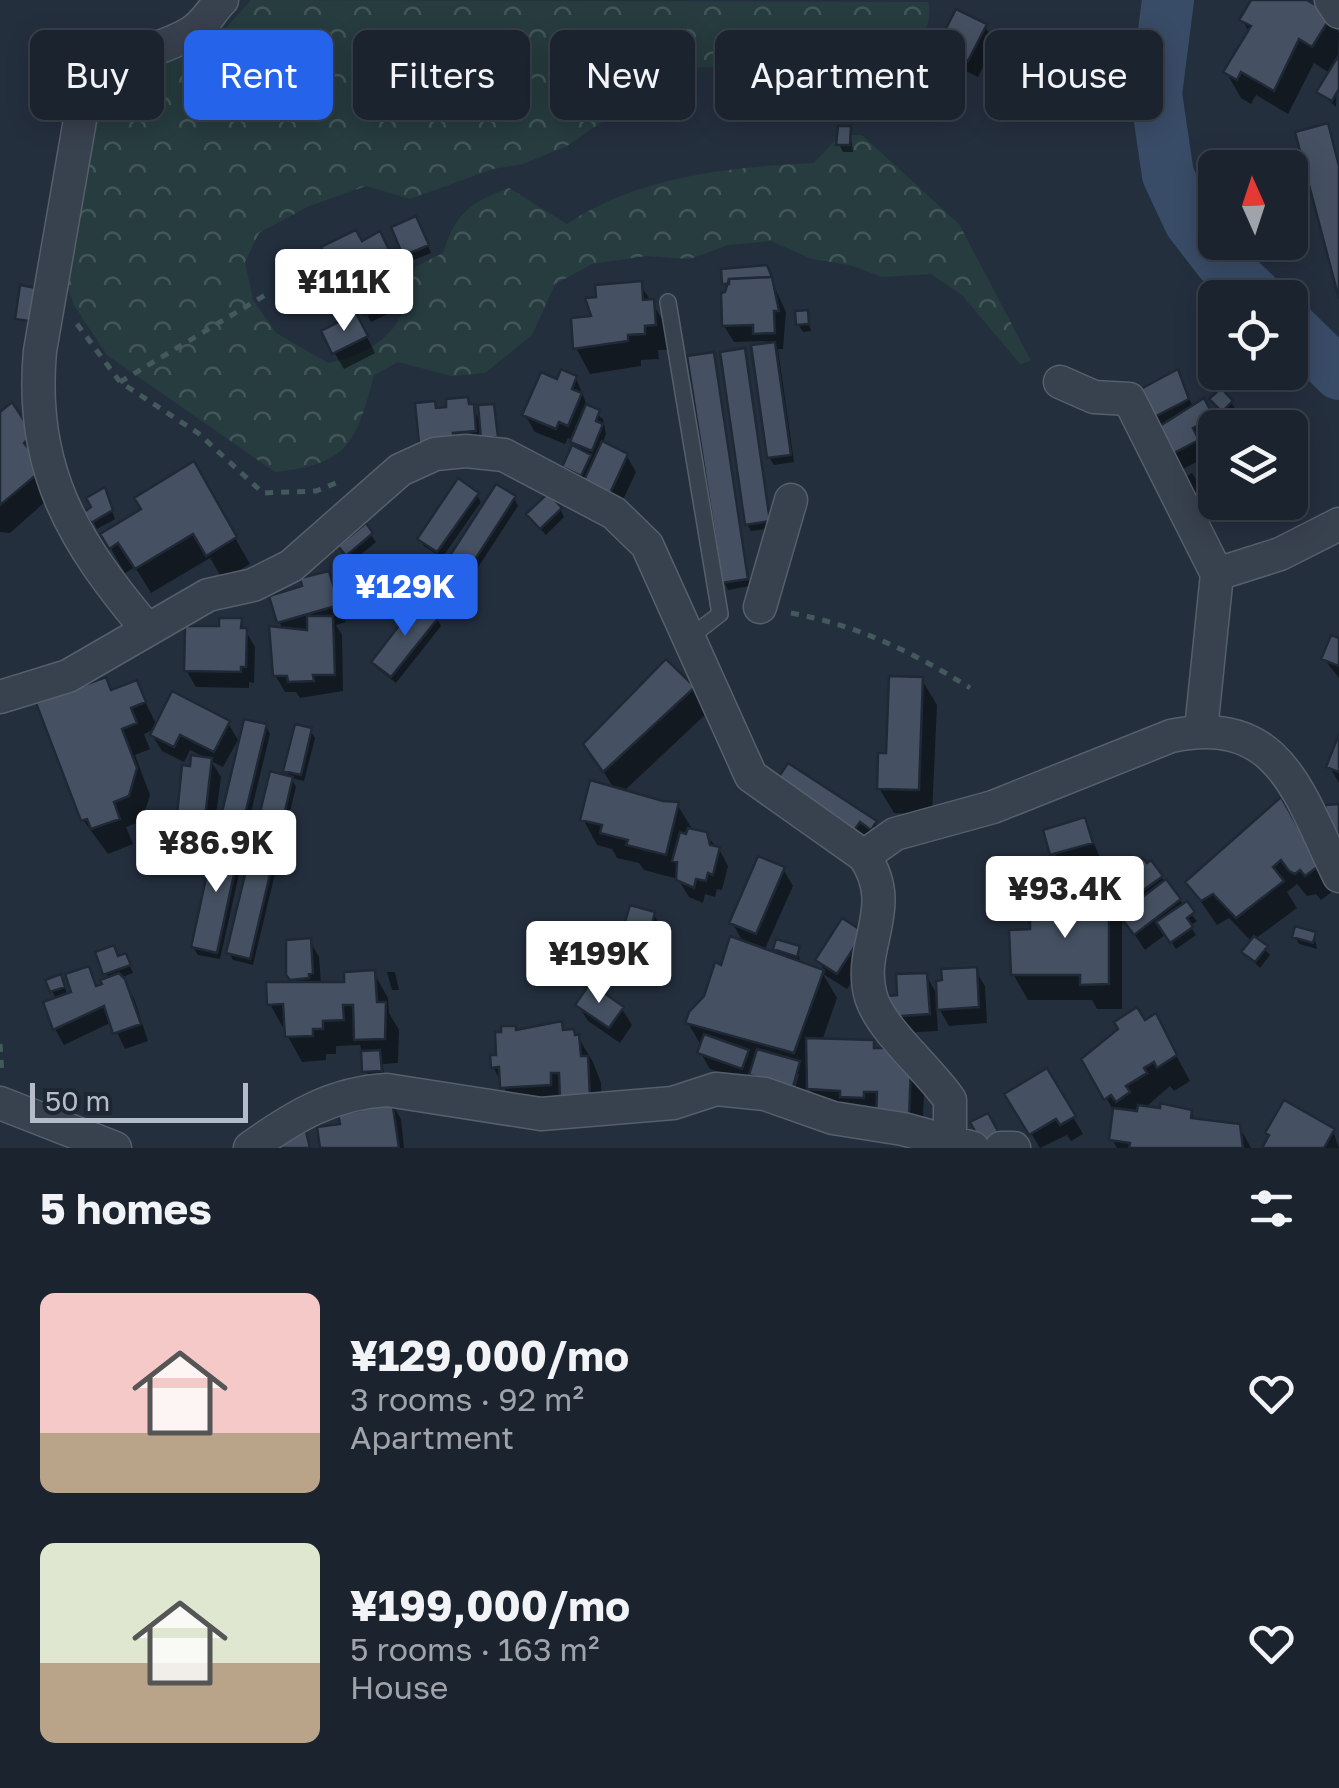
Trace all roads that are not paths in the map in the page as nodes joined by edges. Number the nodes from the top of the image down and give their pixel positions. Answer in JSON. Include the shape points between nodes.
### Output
{"nodes":[{"id":1,"x":222,"y":0,"type":"edge"},
{"id":2,"x":1332,"y":0,"type":"edge"},
{"id":3,"x":1339,"y":12,"type":"edge"},
{"id":4,"x":668,"y":302,"type":"dead end"},
{"id":5,"x":1060,"y":382,"type":"dead end"},
{"id":6,"x":791,"y":500,"type":"dead end"},
{"id":7,"x":1339,"y":524,"type":"edge"},
{"id":8,"x":1217,"y":574,"type":"junction"},
{"id":9,"x":760,"y":608,"type":"road end"},
{"id":10,"x":147,"y":629,"type":"junction"},
{"id":11,"x":688,"y":639,"type":"junction"},
{"id":12,"x":0,"y":696,"type":"edge"},
{"id":13,"x":1202,"y":730,"type":"junction"},
{"id":14,"x":864,"y":856,"type":"junction"},
{"id":15,"x":1339,"y":876,"type":"edge"},
{"id":16,"x":0,"y":1103,"type":"edge"},
{"id":17,"x":958,"y":1146,"type":"edge"},
{"id":18,"x":115,"y":1148,"type":"edge"},
{"id":19,"x":250,"y":1148,"type":"edge"},
{"id":20,"x":1001,"y":1148,"type":"edge"},
{"id":21,"x":1014,"y":1148,"type":"edge"}],
"edges":[{"from":1,"to":10,"type":"street","via":[[189,34],[116,62],[85,91],[37,384],[61,506],[97,570]]},
{"from":2,"to":3,"type":"street"},
{"from":4,"to":11,"type":"lane","via":[[720,614]]},
{"from":5,"to":8,"type":"street","via":[[1094,397],[1128,399]]},
{"from":6,"to":9,"type":"street"},
{"from":7,"to":8,"type":"street","via":[[1280,554]]},
{"from":8,"to":13,"type":"street"},
{"from":10,"to":11,"type":"street","via":[[208,595],[253,585],[291,566],[400,470],[435,454],[466,451],[504,455],[614,513],[647,545]]},
{"from":10,"to":12,"type":"street","via":[[68,676]]},
{"from":11,"to":14,"type":"street","via":[[751,776]]},
{"from":13,"to":14,"type":"street","via":[[1171,736],[993,807],[895,834]]},
{"from":13,"to":15,"type":"street","via":[[1238,734],[1286,769]]},
{"from":14,"to":17,"type":"street","via":[[881,893],[869,992],[878,1016],[950,1100]]},
{"from":16,"to":18,"type":"street"},
{"from":17,"to":19,"type":"street","via":[[832,1118],[764,1094],[716,1090],[674,1103],[541,1114],[387,1090],[361,1091],[298,1114]]},
{"from":20,"to":21,"type":"street"}]}
